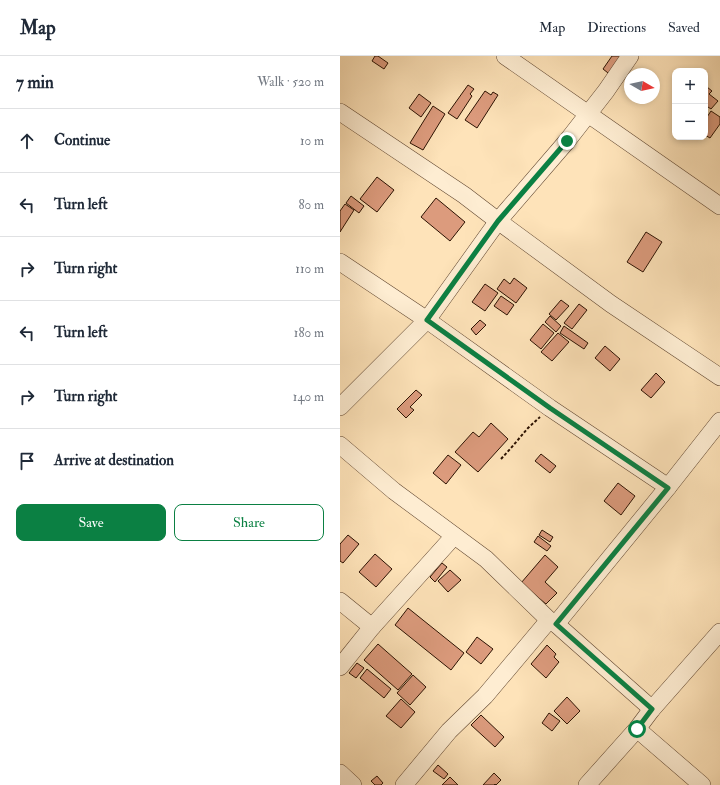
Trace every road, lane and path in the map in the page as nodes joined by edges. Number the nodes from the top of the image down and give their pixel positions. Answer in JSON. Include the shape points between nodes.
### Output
{"nodes":[{"id":1,"x":505,"y":56,"type":"edge"},
{"id":2,"x":630,"y":56,"type":"edge"},
{"id":3,"x":340,"y":112,"type":"edge"},
{"id":4,"x":588,"y":114,"type":"junction"},
{"id":5,"x":720,"y":206,"type":"edge"},
{"id":6,"x":498,"y":221,"type":"junction"},
{"id":7,"x":340,"y":262,"type":"edge"},
{"id":8,"x":427,"y":320,"type":"junction"},
{"id":9,"x":720,"y":377,"type":"edge"},
{"id":10,"x":340,"y":407,"type":"edge"},
{"id":11,"x":550,"y":408,"type":"junction"},
{"id":12,"x":720,"y":421,"type":"edge"},
{"id":13,"x":340,"y":445,"type":"edge"},
{"id":14,"x":501,"y":459,"type":"dead end"},
{"id":15,"x":668,"y":488,"type":"junction"},
{"id":16,"x":454,"y":536,"type":"junction"},
{"id":17,"x":340,"y":601,"type":"edge"},
{"id":18,"x":552,"y":622,"type":"junction"},
{"id":19,"x":372,"y":627,"type":"junction"},
{"id":20,"x":720,"y":632,"type":"edge"},
{"id":21,"x":340,"y":667,"type":"edge"},
{"id":22,"x":652,"y":709,"type":"junction"},
{"id":23,"x":637,"y":729,"type":"junction"},
{"id":24,"x":340,"y":773,"type":"edge"},
{"id":25,"x":353,"y":785,"type":"edge"},
{"id":26,"x":404,"y":785,"type":"edge"},
{"id":27,"x":586,"y":785,"type":"edge"},
{"id":28,"x":702,"y":785,"type":"edge"}],
"edges":[{"from":1,"to":4,"type":"street"},
{"from":2,"to":4,"type":"street"},
{"from":3,"to":6,"type":"street","via":[[464,195]]},
{"from":4,"to":5,"type":"street"},
{"from":4,"to":6,"type":"street"},
{"from":6,"to":8,"type":"street"},
{"from":6,"to":9,"type":"street","via":[[610,304]]},
{"from":7,"to":8,"type":"street"},
{"from":8,"to":10,"type":"street"},
{"from":8,"to":11,"type":"street"},
{"from":11,"to":14,"type":"path","via":[[528,428]]},
{"from":11,"to":15,"type":"street"},
{"from":12,"to":15,"type":"street"},
{"from":13,"to":16,"type":"street","via":[[394,491]]},
{"from":15,"to":18,"type":"street"},
{"from":16,"to":18,"type":"street","via":[[486,559]]},
{"from":16,"to":19,"type":"street"},
{"from":17,"to":19,"type":"street"},
{"from":18,"to":22,"type":"street"},
{"from":18,"to":26,"type":"street","via":[[450,731]]},
{"from":19,"to":21,"type":"street"},
{"from":20,"to":22,"type":"street"},
{"from":22,"to":23,"type":"street"},
{"from":23,"to":27,"type":"street"},
{"from":23,"to":28,"type":"street"},
{"from":24,"to":25,"type":"street"}]}
